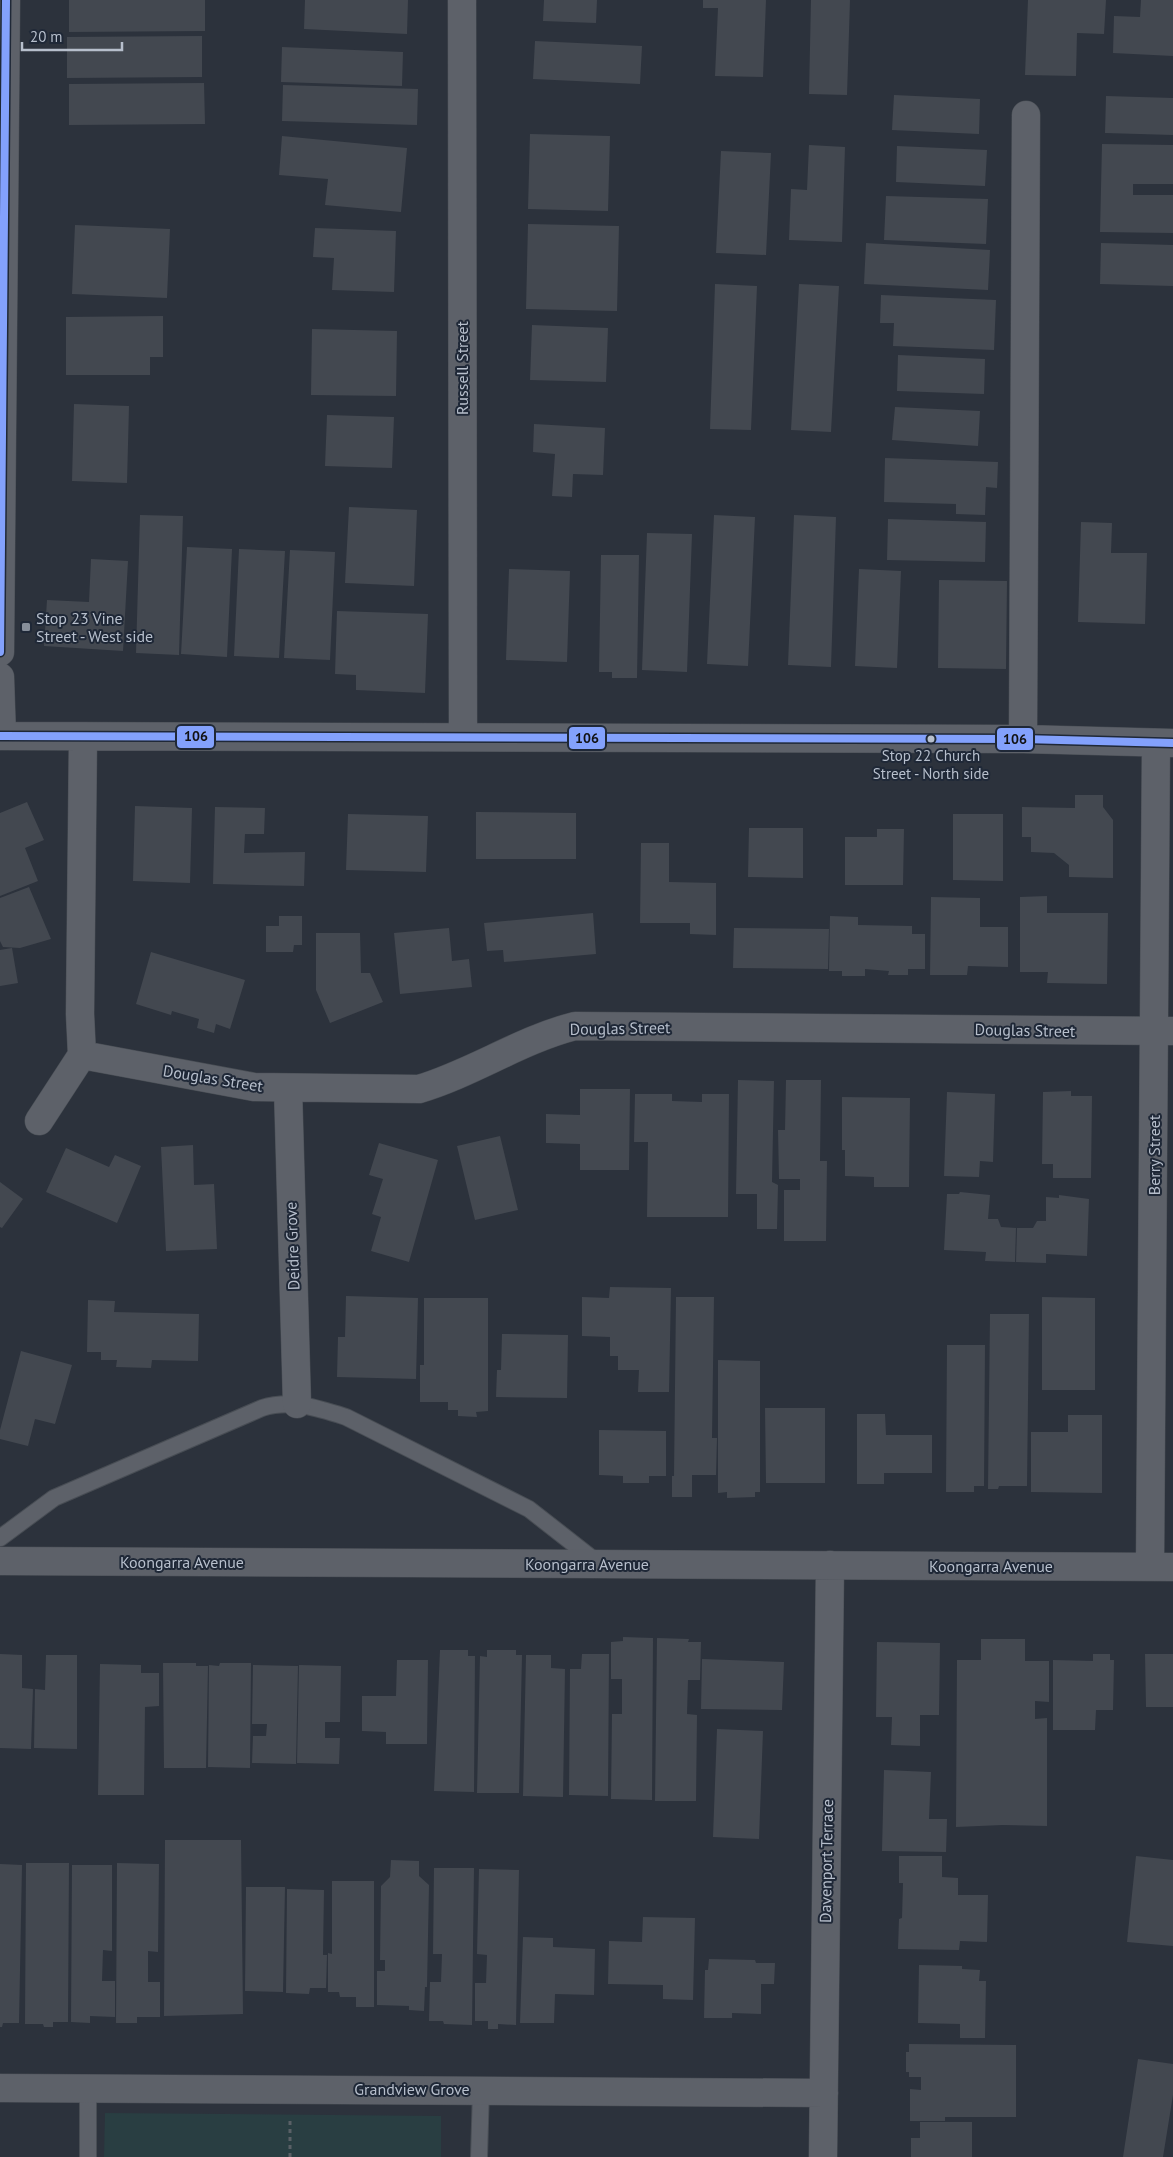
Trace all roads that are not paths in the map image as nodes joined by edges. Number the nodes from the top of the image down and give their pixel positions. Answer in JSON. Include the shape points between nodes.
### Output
{"nodes":[{"id":1,"x":6,"y":0,"type":"edge"},
{"id":2,"x":462,"y":0,"type":"edge"},
{"id":3,"x":1026,"y":115,"type":"dead end"},
{"id":4,"x":0,"y":652,"type":"edge"},
{"id":5,"x":0,"y":677,"type":"edge"},
{"id":6,"x":1,"y":736,"type":"edge"},
{"id":7,"x":463,"y":736,"type":"junction"},
{"id":8,"x":83,"y":737,"type":"junction"},
{"id":9,"x":1023,"y":739,"type":"junction"},
{"id":10,"x":1165,"y":743,"type":"edge"},
{"id":11,"x":1164,"y":1031,"type":"edge"},
{"id":12,"x":82,"y":1055,"type":"junction"},
{"id":13,"x":288,"y":1088,"type":"junction"},
{"id":14,"x":39,"y":1121,"type":"dead end"},
{"id":15,"x":297,"y":1404,"type":"junction"},
{"id":16,"x":0,"y":1538,"type":"edge"},
{"id":17,"x":0,"y":1561,"type":"edge"},
{"id":18,"x":600,"y":1564,"type":"junction"},
{"id":19,"x":830,"y":1565,"type":"junction"},
{"id":20,"x":1162,"y":1567,"type":"edge"},
{"id":21,"x":0,"y":2088,"type":"edge"},
{"id":22,"x":88,"y":2088,"type":"junction"},
{"id":23,"x":481,"y":2090,"type":"junction"},
{"id":24,"x":824,"y":2093,"type":"junction"},
{"id":25,"x":88,"y":2157,"type":"edge"},
{"id":26,"x":479,"y":2157,"type":"edge"},
{"id":27,"x":823,"y":2157,"type":"edge"}],
"edges":[{"from":1,"to":4,"type":"street"},
{"from":2,"to":7,"type":"street","name":"Russell Street"},
{"from":3,"to":9,"type":"street"},
{"from":5,"to":6,"type":"street"},
{"from":6,"to":8,"type":"street"},
{"from":7,"to":8,"type":"street"},
{"from":7,"to":9,"type":"street"},
{"from":8,"to":12,"type":"street"},
{"from":9,"to":10,"type":"street"},
{"from":10,"to":11,"type":"street","name":"Berry Street"},
{"from":11,"to":13,"type":"street","name":"Douglas Street","via":[[575,1026],[550,1032],[419,1089]]},
{"from":11,"to":20,"type":"street","name":"Berry Street"},
{"from":12,"to":13,"type":"street","name":"Douglas Street","via":[[254,1087]]},
{"from":12,"to":14,"type":"street"},
{"from":13,"to":15,"type":"street","name":"Deidre Grove"},
{"from":15,"to":16,"type":"lane","via":[[262,1408],[54,1498]]},
{"from":15,"to":18,"type":"lane","via":[[346,1418],[529,1509]]},
{"from":17,"to":18,"type":"street","name":"Koongarra Avenue"},
{"from":18,"to":19,"type":"street","name":"Koongarra Avenue"},
{"from":19,"to":20,"type":"street","name":"Koongarra Avenue"},
{"from":19,"to":24,"type":"street","name":"Davenport Terrace"},
{"from":21,"to":22,"type":"street","name":"Grandview Grove"},
{"from":22,"to":23,"type":"street","name":"Grandview Grove"},
{"from":22,"to":25,"type":"lane"},
{"from":23,"to":24,"type":"street","name":"Grandview Grove"},
{"from":23,"to":26,"type":"lane"},
{"from":24,"to":27,"type":"street","name":"Davenport Terrace"}]}
